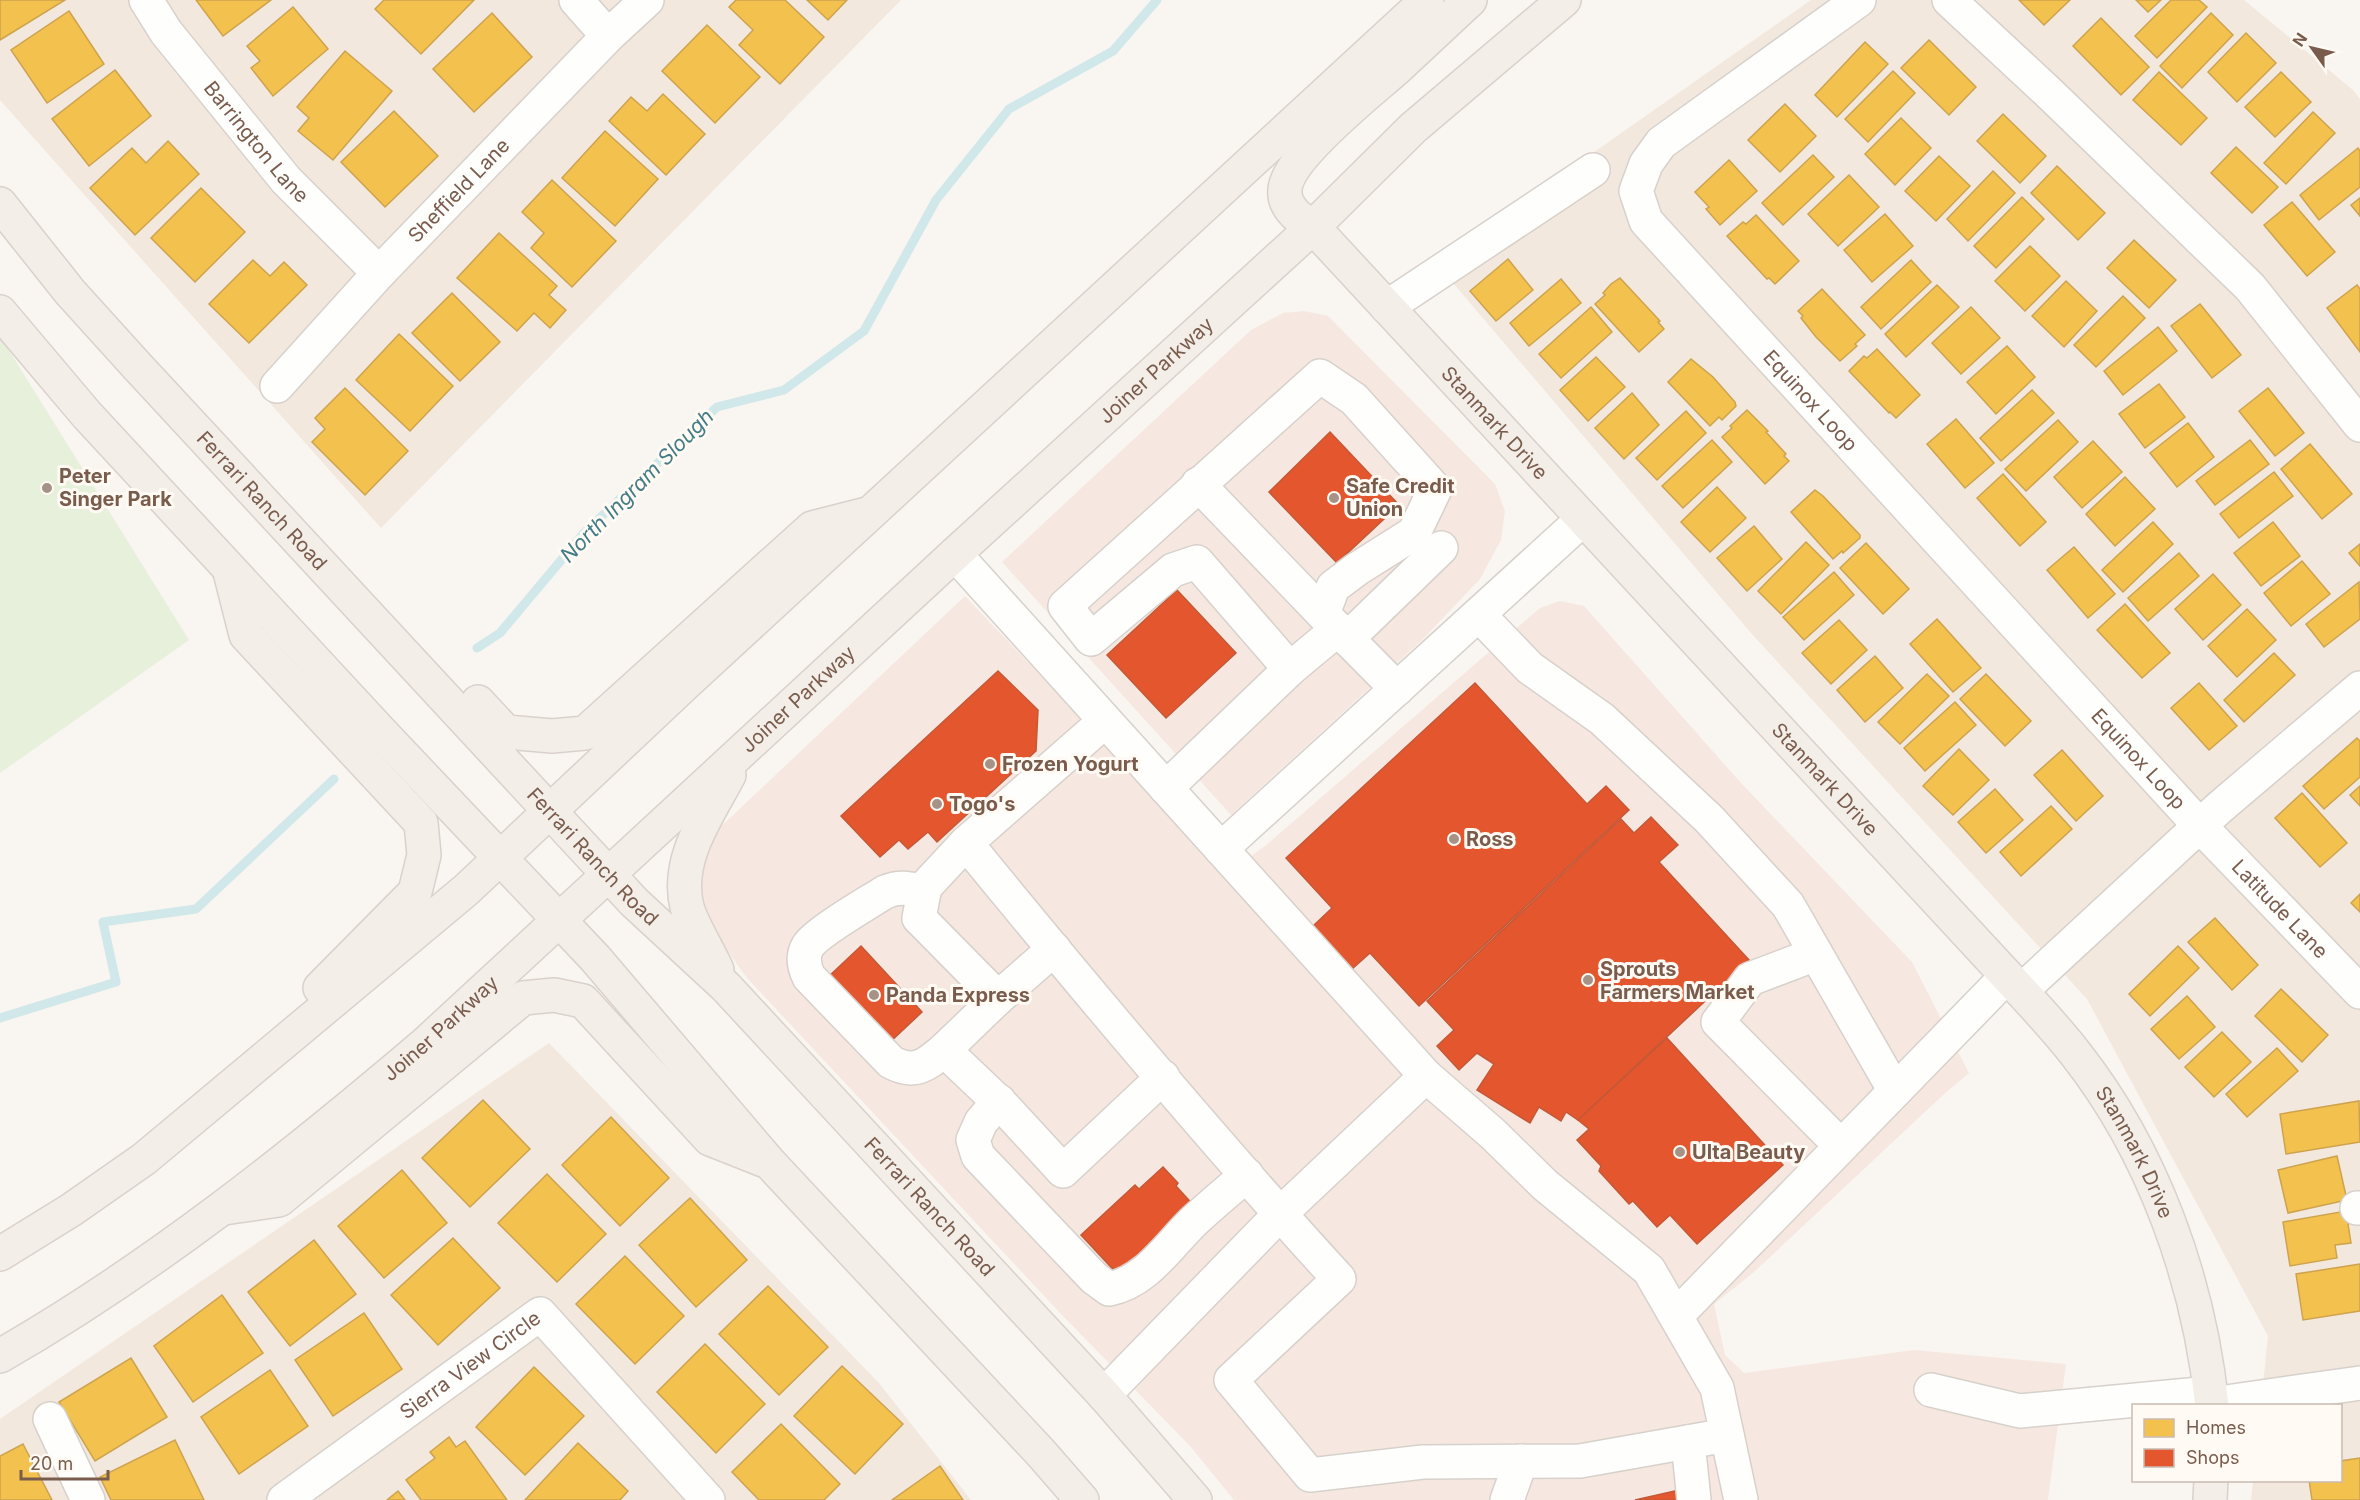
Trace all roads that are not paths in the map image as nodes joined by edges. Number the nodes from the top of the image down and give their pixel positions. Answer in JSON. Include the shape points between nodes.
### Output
{"nodes":[{"id":1,"x":146,"y":0,"type":"edge"},
{"id":2,"x":576,"y":0,"type":"edge"},
{"id":3,"x":647,"y":0,"type":"edge"},
{"id":4,"x":1427,"y":0,"type":"edge"},
{"id":5,"x":1470,"y":0,"type":"edge"},
{"id":6,"x":1564,"y":0,"type":"edge"},
{"id":7,"x":1859,"y":0,"type":"edge"},
{"id":8,"x":1949,"y":0,"type":"edge"},
{"id":9,"x":608,"y":36,"type":"junction"},
{"id":10,"x":1593,"y":170,"type":"dead end"},
{"id":11,"x":0,"y":204,"type":"edge"},
{"id":12,"x":1313,"y":227,"type":"junction"},
{"id":13,"x":378,"y":273,"type":"junction"},
{"id":14,"x":1387,"y":307,"type":"junction"},
{"id":15,"x":0,"y":312,"type":"edge"},
{"id":16,"x":277,"y":386,"type":"dead end"},
{"id":17,"x":2360,"y":425,"type":"edge"},
{"id":18,"x":223,"y":458,"type":"junction"},
{"id":19,"x":1198,"y":484,"type":"junction"},
{"id":20,"x":871,"y":512,"type":"junction"},
{"id":21,"x":1584,"y":519,"type":"junction"},
{"id":22,"x":1441,"y":548,"type":"dead end"},
{"id":23,"x":955,"y":554,"type":"junction"},
{"id":24,"x":229,"y":567,"type":"junction"},
{"id":25,"x":1479,"y":615,"type":"junction"},
{"id":26,"x":1336,"y":627,"type":"junction"},
{"id":27,"x":1290,"y":669,"type":"junction"},
{"id":28,"x":2360,"y":688,"type":"edge"},
{"id":29,"x":1397,"y":689,"type":"junction"},
{"id":30,"x":1105,"y":721,"type":"junction"},
{"id":31,"x":741,"y":752,"type":"junction"},
{"id":32,"x":1166,"y":788,"type":"junction"},
{"id":33,"x":550,"y":811,"type":"junction"},
{"id":34,"x":2199,"y":825,"type":"junction"},
{"id":35,"x":966,"y":843,"type":"junction"},
{"id":36,"x":1221,"y":849,"type":"junction"},
{"id":37,"x":500,"y":859,"type":"junction"},
{"id":38,"x":608,"y":874,"type":"junction"},
{"id":39,"x":924,"y":892,"type":"junction"},
{"id":40,"x":559,"y":920,"type":"junction"},
{"id":41,"x":1054,"y":949,"type":"junction"},
{"id":42,"x":1816,"y":954,"type":"junction"},
{"id":43,"x":2014,"y":983,"type":"junction"},
{"id":44,"x":726,"y":987,"type":"junction"},
{"id":45,"x":2360,"y":992,"type":"edge"},
{"id":46,"x":998,"y":998,"type":"junction"},
{"id":47,"x":944,"y":1050,"type":"junction"},
{"id":48,"x":1426,"y":1076,"type":"junction"},
{"id":49,"x":1163,"y":1077,"type":"junction"},
{"id":50,"x":1895,"y":1091,"type":"junction"},
{"id":51,"x":999,"y":1101,"type":"junction"},
{"id":52,"x":163,"y":1143,"type":"junction"},
{"id":53,"x":1841,"y":1146,"type":"junction"},
{"id":54,"x":768,"y":1161,"type":"junction"},
{"id":55,"x":1247,"y":1175,"type":"junction"},
{"id":56,"x":222,"y":1208,"type":"junction"},
{"id":57,"x":1280,"y":1214,"type":"junction"},
{"id":58,"x":0,"y":1254,"type":"edge"},
{"id":59,"x":1676,"y":1316,"type":"junction"},
{"id":60,"x":0,"y":1356,"type":"edge"},
{"id":61,"x":2360,"y":1383,"type":"edge"},
{"id":62,"x":1930,"y":1389,"type":"dead end"},
{"id":63,"x":1104,"y":1395,"type":"junction"},
{"id":64,"x":2211,"y":1401,"type":"edge"},
{"id":65,"x":2154,"y":1404,"type":"edge"},
{"id":66,"x":2132,"y":1405,"type":"edge"},
{"id":67,"x":50,"y":1419,"type":"dead end"},
{"id":68,"x":1727,"y":1435,"type":"junction"},
{"id":69,"x":1688,"y":1442,"type":"junction"},
{"id":70,"x":1521,"y":1461,"type":"junction"},
{"id":71,"x":2211,"y":1482,"type":"edge"},
{"id":72,"x":88,"y":1500,"type":"edge"},
{"id":73,"x":284,"y":1500,"type":"edge"},
{"id":74,"x":708,"y":1500,"type":"edge"},
{"id":75,"x":1082,"y":1500,"type":"edge"},
{"id":76,"x":1195,"y":1500,"type":"edge"},
{"id":77,"x":1507,"y":1500,"type":"edge"},
{"id":78,"x":1694,"y":1500,"type":"edge"},
{"id":79,"x":1741,"y":1500,"type":"edge"},
{"id":80,"x":2210,"y":1500,"type":"edge"}],
"edges":[{"from":1,"to":13,"type":"street","name":"Barrington Lane","via":[[166,32],[286,180]]},
{"from":2,"to":9,"type":"street"},
{"from":3,"to":9,"type":"street","name":"Sheffield Lane"},
{"from":4,"to":20,"type":"main road"},
{"from":5,"to":12,"type":"main road","name":"Stanmark Drive","via":[[1343,116],[1288,176],[1284,190],[1289,207]]},
{"from":6,"to":12,"type":"main road","name":"Joiner Parkway","via":[[1413,128]]},
{"from":7,"to":34,"type":"street","name":"Equinox Loop","via":[[1661,142],[1646,164],[1636,191],[1646,220]]},
{"from":8,"to":17,"type":"street","via":[[2250,287]]},
{"from":9,"to":13,"type":"street","name":"Sheffield Lane"},
{"from":10,"to":14,"type":"street"},
{"from":11,"to":18,"type":"main road","name":"Ferrari Ranch Road","via":[[70,292]]},
{"from":12,"to":14,"type":"main road","name":"Stanmark Drive"},
{"from":12,"to":23,"type":"main road","name":"Joiner Parkway"},
{"from":13,"to":16,"type":"street","name":"Sheffield Lane"},
{"from":14,"to":21,"type":"main road","name":"Stanmark Drive"},
{"from":15,"to":24,"type":"main road","via":[[87,415]]},
{"from":18,"to":20,"type":"main road","via":[[265,471],[506,732],[552,736],[585,733],[812,528]]},
{"from":18,"to":33,"type":"main road","name":"Ferrari Ranch Road"},
{"from":19,"to":26,"type":"street"},
{"from":19,"to":26,"type":"street","via":[[1320,376],[1354,399],[1435,489],[1414,533],[1333,587]]},
{"from":19,"to":27,"type":"street","via":[[1065,606],[1091,639],[1173,570],[1197,562]]},
{"from":20,"to":33,"type":"main road"},
{"from":21,"to":25,"type":"street"},
{"from":21,"to":43,"type":"main road","name":"Stanmark Drive"},
{"from":22,"to":26,"type":"street"},
{"from":23,"to":30,"type":"street"},
{"from":23,"to":31,"type":"main road","name":"Joiner Parkway"},
{"from":24,"to":37,"type":"main road"},
{"from":24,"to":52,"type":"main road","via":[[246,635],[422,823],[424,855],[415,892]]},
{"from":25,"to":29,"type":"street"},
{"from":25,"to":42,"type":"street","via":[[1530,668],[1602,719],[1709,819],[1788,905]]},
{"from":26,"to":27,"type":"street"},
{"from":26,"to":29,"type":"street"},
{"from":27,"to":32,"type":"street"},
{"from":28,"to":34,"type":"street","name":"Equinox Loop"},
{"from":29,"to":36,"type":"street"},
{"from":30,"to":32,"type":"street"},
{"from":30,"to":35,"type":"street"},
{"from":31,"to":38,"type":"main road","name":"Joiner Parkway"},
{"from":31,"to":44,"type":"main road","via":[[692,844],[684,876],[687,908]]},
{"from":32,"to":36,"type":"street"},
{"from":33,"to":37,"type":"main road"},
{"from":33,"to":38,"type":"main road","name":"Ferrari Ranch Road"},
{"from":34,"to":43,"type":"street","name":"Equinox Loop"},
{"from":34,"to":45,"type":"street","name":"Latitude Lane"},
{"from":35,"to":39,"type":"street"},
{"from":35,"to":41,"type":"street"},
{"from":36,"to":48,"type":"street"},
{"from":37,"to":40,"type":"main road"},
{"from":37,"to":52,"type":"main road"},
{"from":38,"to":40,"type":"main road","name":"Joiner Parkway"},
{"from":38,"to":44,"type":"main road","name":"Ferrari Ranch Road"},
{"from":39,"to":46,"type":"street","via":[[920,918]]},
{"from":39,"to":47,"type":"street","via":[[895,887],[885,892],[813,940],[805,952],[804,968],[891,1062],[921,1067]]},
{"from":40,"to":54,"type":"main road"},
{"from":40,"to":56,"type":"main road","name":"Joiner Parkway","via":[[416,1052]]},
{"from":41,"to":46,"type":"street"},
{"from":41,"to":49,"type":"street"},
{"from":42,"to":50,"type":"street"},
{"from":42,"to":53,"type":"street","via":[[1750,979],[1718,1022]]},
{"from":43,"to":50,"type":"street","name":"Equinox Loop"},
{"from":43,"to":64,"type":"main road","name":"Stanmark Drive","via":[[2075,1053],[2144,1165],[2187,1275]]},
{"from":44,"to":63,"type":"main road","name":"Ferrari Ranch Road"},
{"from":46,"to":47,"type":"street"},
{"from":47,"to":51,"type":"street"},
{"from":48,"to":57,"type":"street"},
{"from":48,"to":59,"type":"street","via":[[1545,1185],[1649,1270]]},
{"from":49,"to":51,"type":"street","via":[[1063,1171]]},
{"from":49,"to":55,"type":"street"},
{"from":50,"to":53,"type":"street","name":"Equinox Loop"},
{"from":51,"to":55,"type":"street","via":[[981,1122],[973,1140],[978,1156],[1109,1289],[1125,1286],[1148,1269],[1195,1220]]},
{"from":52,"to":58,"type":"main road","via":[[71,1210]]},
{"from":53,"to":59,"type":"street","name":"Equinox Loop"},
{"from":54,"to":56,"type":"main road","via":[[710,1139],[584,1001],[554,995],[523,998],[279,1200]]},
{"from":54,"to":75,"type":"main road"},
{"from":55,"to":57,"type":"street"},
{"from":56,"to":60,"type":"main road","name":"Joiner Parkway","via":[[117,1282]]},
{"from":57,"to":63,"type":"street"},
{"from":57,"to":70,"type":"street","via":[[1340,1279],[1231,1380],[1310,1475],[1423,1462]]},
{"from":59,"to":68,"type":"street","via":[[1717,1388]]},
{"from":61,"to":64,"type":"street"},
{"from":62,"to":66,"type":"street","via":[[2020,1411]]},
{"from":63,"to":76,"type":"main road","name":"Ferrari Ranch Road"},
{"from":64,"to":65,"type":"street"},
{"from":67,"to":72,"type":"street"},
{"from":68,"to":69,"type":"street"},
{"from":68,"to":79,"type":"street"},
{"from":69,"to":70,"type":"street","via":[[1580,1461]]},
{"from":69,"to":78,"type":"street"},
{"from":70,"to":77,"type":"street"},
{"from":71,"to":80,"type":"main road"},
{"from":73,"to":74,"type":"street","name":"Sierra View Circle","via":[[540,1314]]}]}
